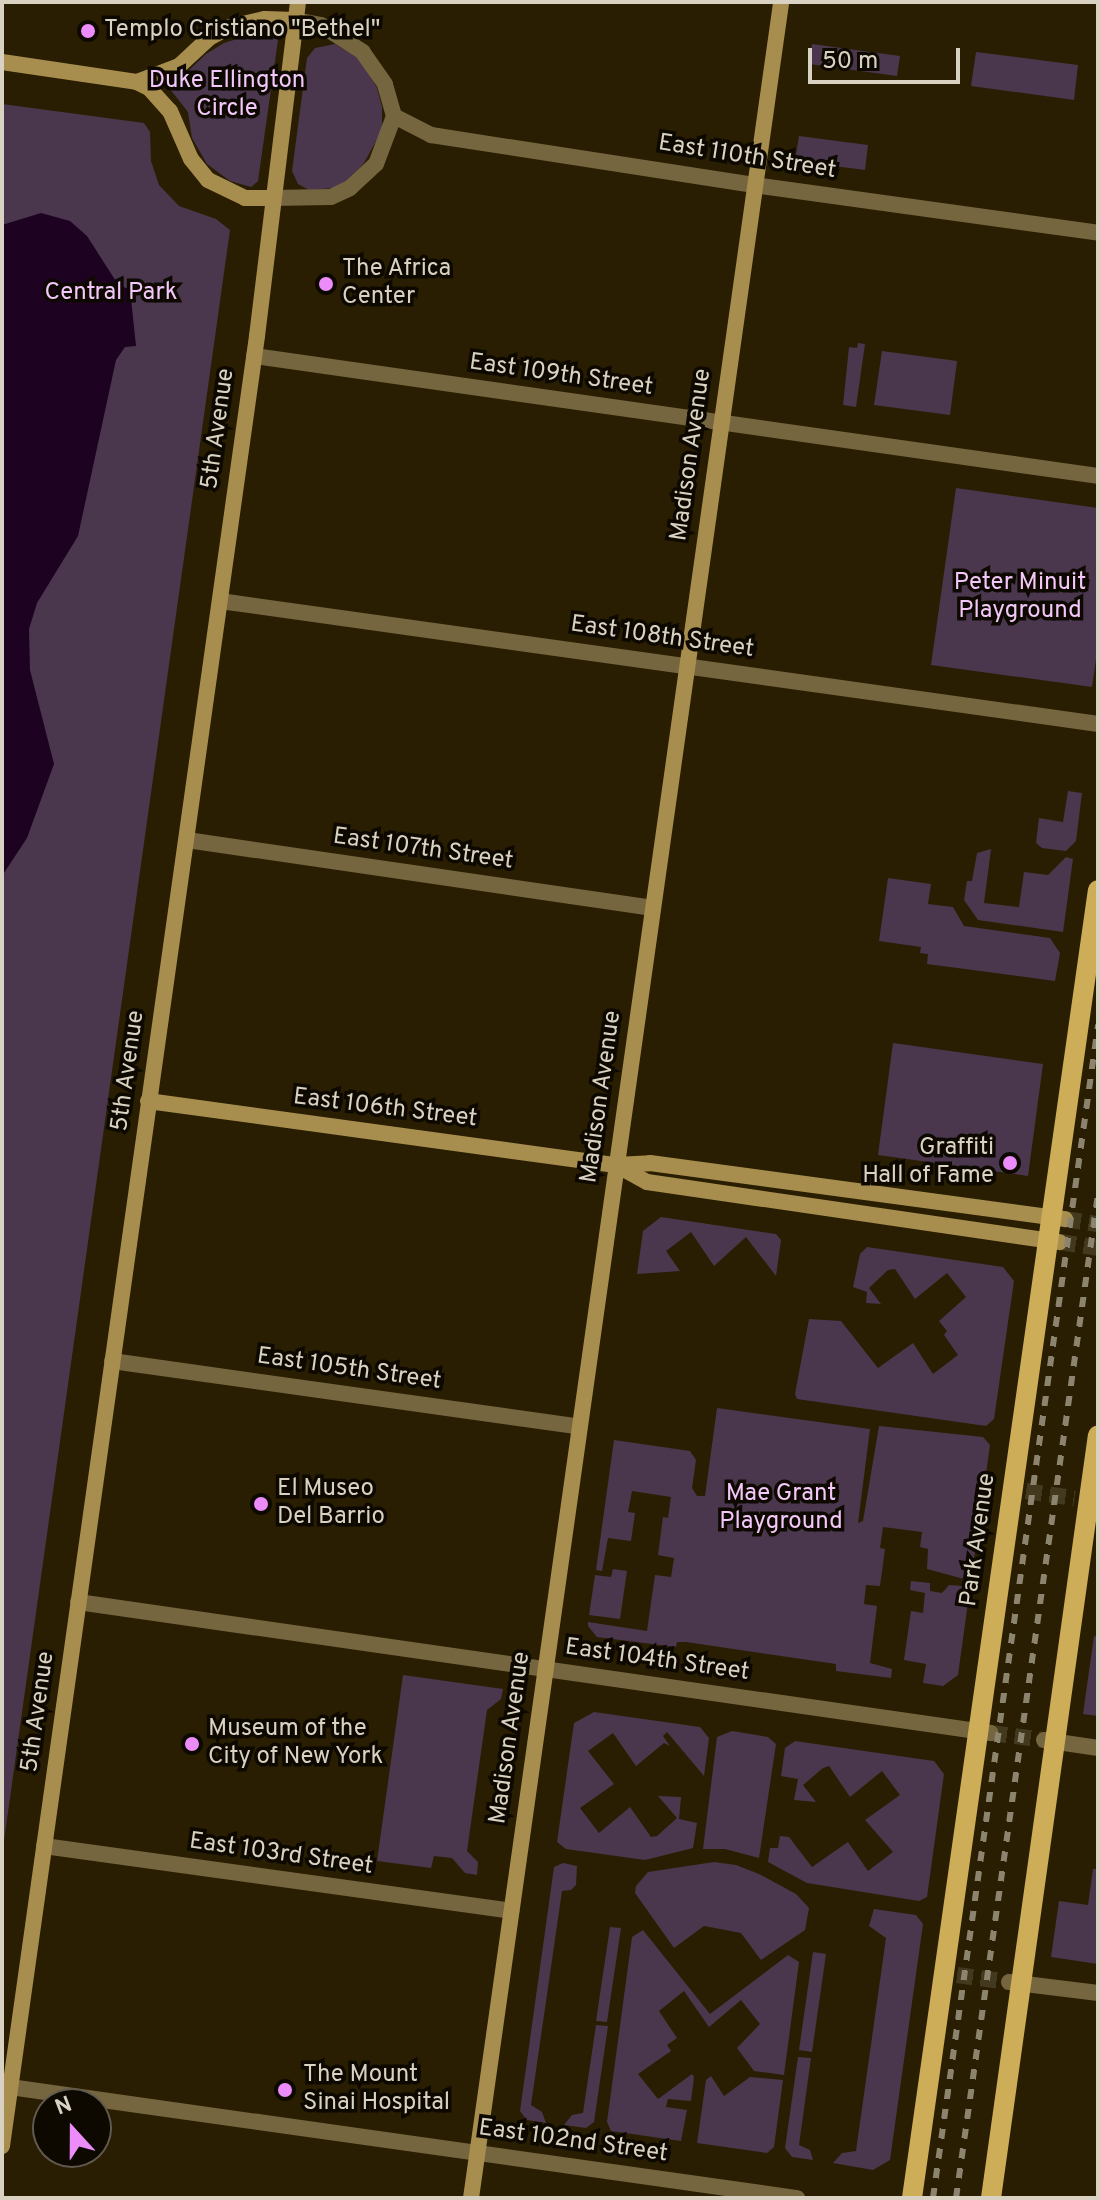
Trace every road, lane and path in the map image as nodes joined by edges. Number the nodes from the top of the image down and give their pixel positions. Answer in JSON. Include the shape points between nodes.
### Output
{"nodes":[{"id":1,"x":298,"y":2,"type":"edge"},
{"id":2,"x":781,"y":2,"type":"edge"},
{"id":3,"x":295,"y":20,"type":"junction"},
{"id":4,"x":2,"y":62,"type":"edge"},
{"id":5,"x":137,"y":82,"type":"junction"},
{"id":6,"x":394,"y":116,"type":"junction"},
{"id":7,"x":754,"y":185,"type":"junction"},
{"id":8,"x":272,"y":198,"type":"junction"},
{"id":9,"x":1098,"y":233,"type":"edge"},
{"id":10,"x":254,"y":356,"type":"junction"},
{"id":11,"x":721,"y":423,"type":"junction"},
{"id":12,"x":1098,"y":476,"type":"edge"},
{"id":13,"x":220,"y":601,"type":"junction"},
{"id":14,"x":687,"y":666,"type":"junction"},
{"id":15,"x":1098,"y":724,"type":"edge"},
{"id":16,"x":187,"y":840,"type":"junction"},
{"id":17,"x":1098,"y":890,"type":"edge"},
{"id":18,"x":653,"y":908,"type":"junction"},
{"id":19,"x":148,"y":1101,"type":"junction"},
{"id":20,"x":616,"y":1165,"type":"junction"},
{"id":21,"x":1058,"y":1219,"type":"junction"},
{"id":22,"x":1054,"y":1241,"type":"junction"},
{"id":23,"x":112,"y":1361,"type":"junction"},
{"id":24,"x":579,"y":1427,"type":"junction"},
{"id":25,"x":1098,"y":1435,"type":"edge"},
{"id":26,"x":1087,"y":1500,"type":"edge"},
{"id":27,"x":78,"y":1602,"type":"junction"},
{"id":28,"x":544,"y":1669,"type":"junction"},
{"id":29,"x":985,"y":1732,"type":"junction"},
{"id":30,"x":1049,"y":1740,"type":"junction"},
{"id":31,"x":1098,"y":1748,"type":"edge"},
{"id":32,"x":44,"y":1846,"type":"junction"},
{"id":33,"x":512,"y":1911,"type":"junction"},
{"id":34,"x":1015,"y":1983,"type":"junction"},
{"id":35,"x":1098,"y":1993,"type":"edge"},
{"id":36,"x":10,"y":2087,"type":"junction"},
{"id":37,"x":2,"y":2146,"type":"edge"},
{"id":38,"x":477,"y":2153,"type":"junction"},
{"id":39,"x":471,"y":2198,"type":"edge"},
{"id":40,"x":797,"y":2198,"type":"edge"},
{"id":41,"x":912,"y":2198,"type":"edge"},
{"id":42,"x":991,"y":2198,"type":"edge"}],
"edges":[{"from":1,"to":3,"type":"main road","name":"5th Avenue"},
{"from":2,"to":7,"type":"main road","name":"Madison Avenue"},
{"from":3,"to":5,"type":"main road","via":[[265,19],[230,27],[209,38],[179,66]]},
{"from":3,"to":6,"type":"street","via":[[321,25],[363,52],[385,84]]},
{"from":3,"to":8,"type":"main road","name":"5th Avenue"},
{"from":4,"to":5,"type":"main road"},
{"from":5,"to":8,"type":"main road","via":[[170,111],[191,159],[208,180],[245,198]]},
{"from":6,"to":7,"type":"street","name":"East 110th Street","via":[[431,135]]},
{"from":6,"to":8,"type":"street","via":[[376,164],[350,188],[331,197]]},
{"from":7,"to":9,"type":"street","name":"East 110th Street"},
{"from":7,"to":11,"type":"main road","name":"Madison Avenue"},
{"from":8,"to":10,"type":"main road","name":"5th Avenue"},
{"from":10,"to":11,"type":"street","name":"East 109th Street"},
{"from":10,"to":13,"type":"main road","name":"5th Avenue"},
{"from":11,"to":12,"type":"street","name":"East 109th Street"},
{"from":11,"to":14,"type":"main road","name":"Madison Avenue"},
{"from":13,"to":14,"type":"street","name":"East 108th Street"},
{"from":13,"to":16,"type":"main road","name":"5th Avenue"},
{"from":14,"to":15,"type":"street","name":"East 108th Street"},
{"from":14,"to":18,"type":"main road","name":"Madison Avenue"},
{"from":16,"to":18,"type":"street","name":"East 107th Street"},
{"from":16,"to":19,"type":"main road","name":"5th Avenue"},
{"from":17,"to":21,"type":"main road","name":"Park Avenue"},
{"from":18,"to":20,"type":"main road","name":"Madison Avenue"},
{"from":19,"to":20,"type":"main road","name":"East 106th Street"},
{"from":19,"to":23,"type":"main road","name":"5th Avenue"},
{"from":20,"to":21,"type":"main road","name":"East 106th Street","via":[[650,1163]]},
{"from":20,"to":22,"type":"main road","name":"East 106th Street","via":[[647,1182]]},
{"from":20,"to":24,"type":"main road","name":"Madison Avenue"},
{"from":21,"to":22,"type":"main road","name":"Park Avenue"},
{"from":22,"to":29,"type":"main road","name":"Park Avenue"},
{"from":23,"to":24,"type":"street","name":"East 105th Street"},
{"from":23,"to":27,"type":"main road","name":"5th Avenue"},
{"from":24,"to":28,"type":"main road","name":"Madison Avenue"},
{"from":25,"to":26,"type":"main road"},
{"from":26,"to":30,"type":"main road"},
{"from":27,"to":28,"type":"street","name":"East 104th Street"},
{"from":27,"to":32,"type":"main road","name":"5th Avenue"},
{"from":28,"to":29,"type":"street","name":"East 104th Street"},
{"from":28,"to":33,"type":"main road","name":"Madison Avenue"},
{"from":29,"to":41,"type":"main road","name":"Park Avenue"},
{"from":30,"to":31,"type":"street"},
{"from":30,"to":34,"type":"main road"},
{"from":32,"to":33,"type":"street","name":"East 103rd Street"},
{"from":32,"to":36,"type":"main road","name":"5th Avenue"},
{"from":33,"to":38,"type":"main road","name":"Madison Avenue"},
{"from":34,"to":35,"type":"street"},
{"from":34,"to":42,"type":"main road"},
{"from":36,"to":37,"type":"main road","name":"5th Avenue"},
{"from":36,"to":38,"type":"street","name":"East 102nd Street"},
{"from":38,"to":39,"type":"main road","name":"Madison Avenue"},
{"from":38,"to":40,"type":"street","name":"East 102nd Street"}]}
